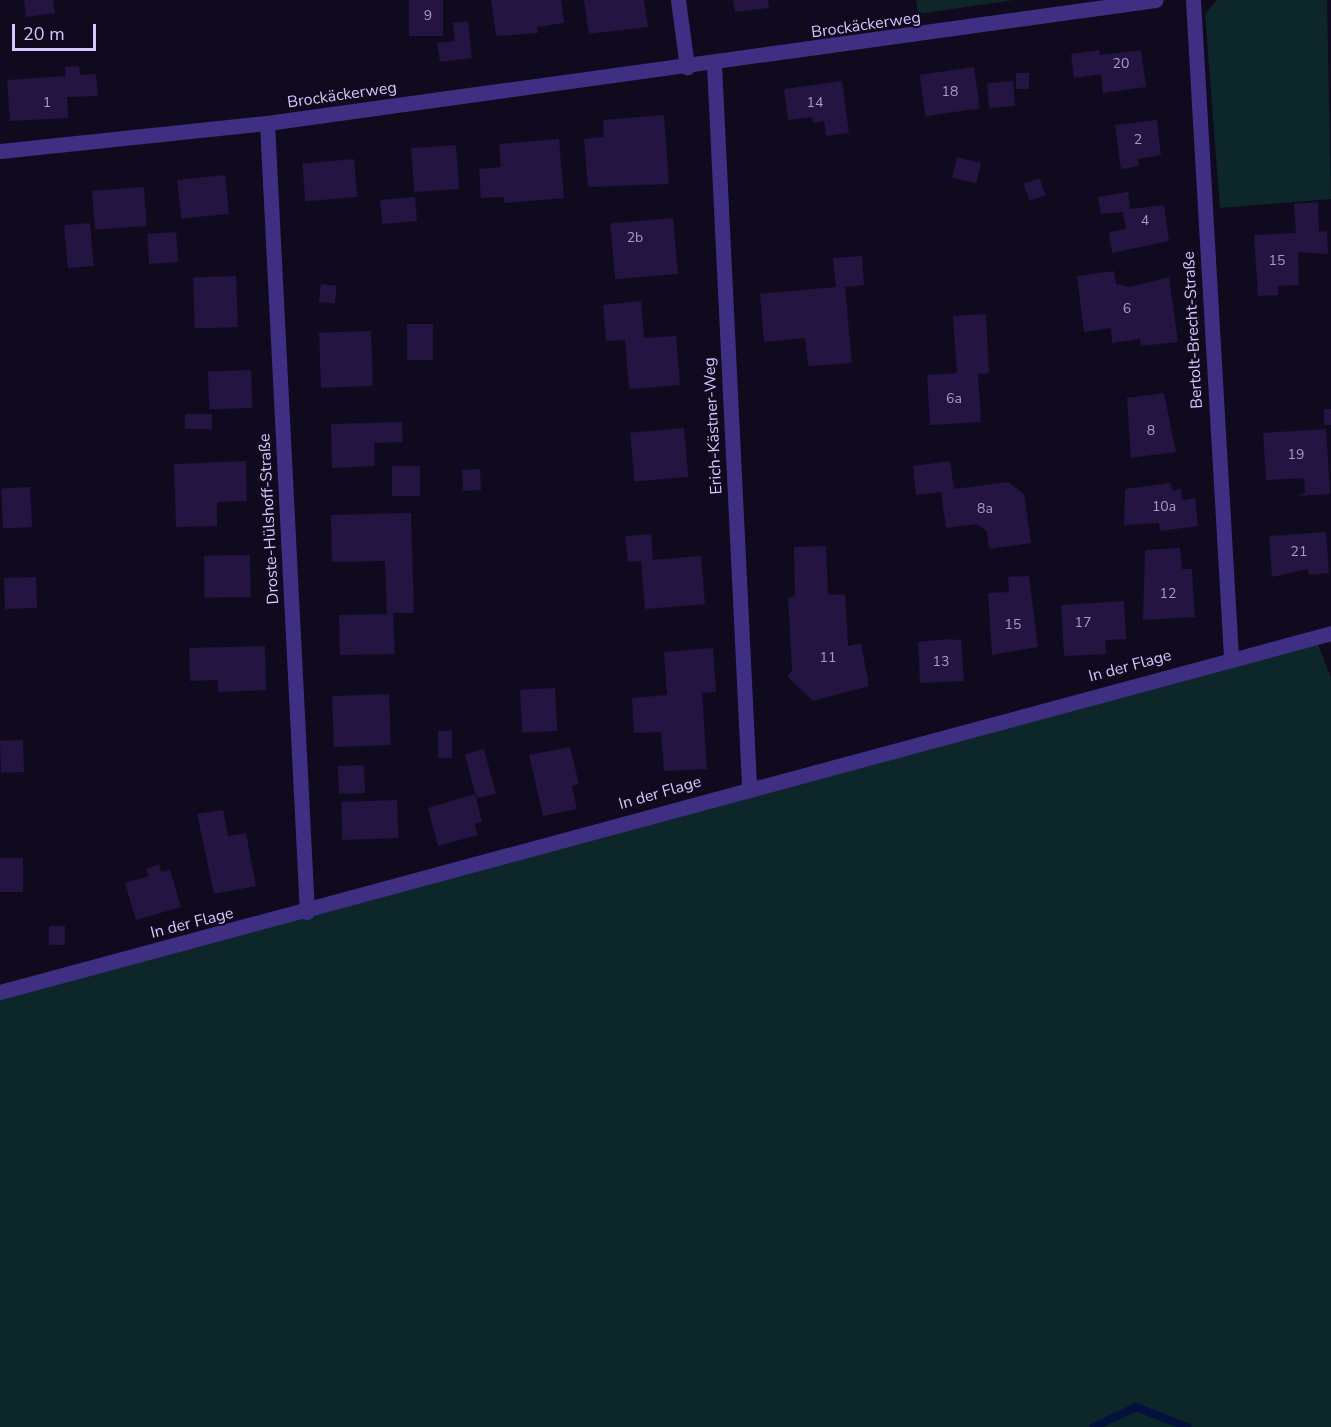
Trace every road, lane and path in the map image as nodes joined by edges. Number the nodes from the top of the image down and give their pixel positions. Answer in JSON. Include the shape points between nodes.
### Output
{"nodes":[{"id":1,"x":678,"y":0,"type":"edge"},
{"id":2,"x":1156,"y":0,"type":"edge"},
{"id":3,"x":1194,"y":0,"type":"edge"},
{"id":4,"x":714,"y":64,"type":"junction"},
{"id":5,"x":687,"y":67,"type":"junction"},
{"id":6,"x":267,"y":123,"type":"junction"},
{"id":7,"x":0,"y":151,"type":"edge"},
{"id":8,"x":1331,"y":633,"type":"edge"},
{"id":9,"x":1231,"y":658,"type":"junction"},
{"id":10,"x":748,"y":786,"type":"junction"},
{"id":11,"x":307,"y":912,"type":"junction"},
{"id":12,"x":0,"y":992,"type":"edge"}],
"edges":[{"from":1,"to":5,"type":"street"},
{"from":2,"to":4,"type":"street","name":"Brockäckerweg"},
{"from":3,"to":9,"type":"street","name":"Bertolt-Brecht-Straße"},
{"from":4,"to":5,"type":"street","name":"Brockäckerweg"},
{"from":4,"to":10,"type":"street","name":"Erich-Kästner-Weg"},
{"from":5,"to":6,"type":"street","name":"Brockäckerweg"},
{"from":6,"to":7,"type":"street","name":"Brockäckerweg"},
{"from":6,"to":11,"type":"street","name":"Droste-Hülshoff-Straße"},
{"from":8,"to":9,"type":"street","name":"In der Flage"},
{"from":9,"to":10,"type":"street","name":"In der Flage"},
{"from":10,"to":11,"type":"street","name":"In der Flage"},
{"from":11,"to":12,"type":"street","name":"In der Flage"}]}
